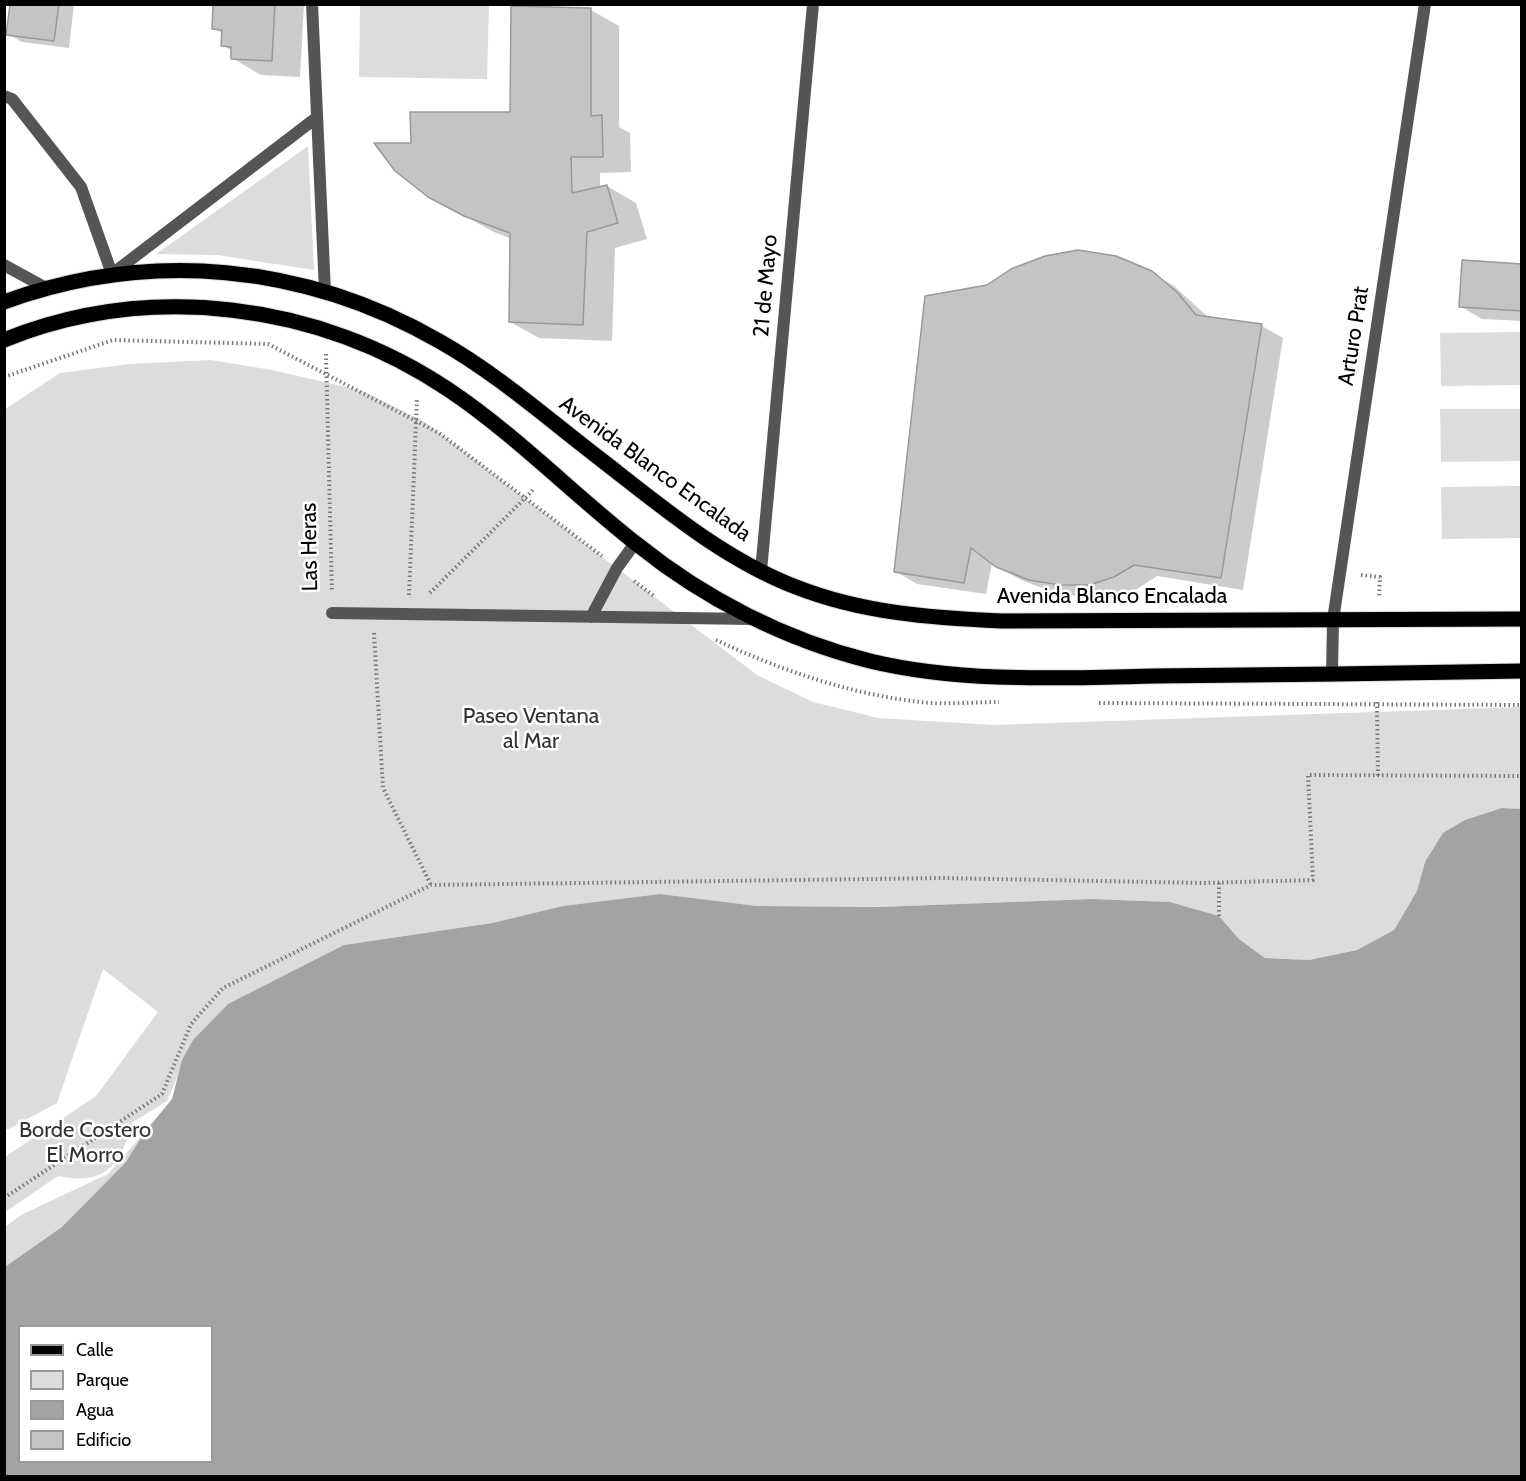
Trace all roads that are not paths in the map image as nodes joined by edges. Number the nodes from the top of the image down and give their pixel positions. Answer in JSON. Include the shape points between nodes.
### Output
{"nodes":[{"id":1,"x":312,"y":4,"type":"edge"},
{"id":2,"x":813,"y":4,"type":"edge"},
{"id":3,"x":1425,"y":4,"type":"edge"},
{"id":4,"x":4,"y":96,"type":"edge"},
{"id":5,"x":316,"y":118,"type":"junction"},
{"id":6,"x":4,"y":265,"type":"edge"},
{"id":7,"x":112,"y":274,"type":"junction"},
{"id":8,"x":46,"y":288,"type":"junction"},
{"id":9,"x":325,"y":292,"type":"junction"},
{"id":10,"x":4,"y":302,"type":"edge"},
{"id":11,"x":4,"y":340,"type":"edge"},
{"id":12,"x":634,"y":543,"type":"junction"},
{"id":13,"x":761,"y":571,"type":"junction"},
{"id":14,"x":333,"y":613,"type":"road end"},
{"id":15,"x":591,"y":617,"type":"junction"},
{"id":16,"x":757,"y":619,"type":"junction"},
{"id":17,"x":1521,"y":619,"type":"edge"},
{"id":18,"x":1332,"y":620,"type":"junction"},
{"id":19,"x":1521,"y":671,"type":"edge"},
{"id":20,"x":1332,"y":674,"type":"junction"}],
"edges":[{"from":1,"to":5,"type":"street"},
{"from":2,"to":13,"type":"street","name":"21 de Mayo"},
{"from":3,"to":18,"type":"street","name":"Arturo Prat"},
{"from":4,"to":7,"type":"street","via":[[12,99],[81,187]]},
{"from":5,"to":7,"type":"street"},
{"from":5,"to":9,"type":"street"},
{"from":6,"to":8,"type":"street"},
{"from":7,"to":8,"type":"main road","name":"Avenida Blanco Encalada"},
{"from":7,"to":9,"type":"main road","name":"Avenida Blanco Encalada","via":[[142,270],[207,271],[248,275]]},
{"from":8,"to":10,"type":"main road","name":"Avenida Blanco Encalada"},
{"from":9,"to":13,"type":"main road","name":"Avenida Blanco Encalada","via":[[403,321],[476,363],[675,516]]},
{"from":11,"to":12,"type":"main road","via":[[50,325],[124,310],[205,307],[286,318],[326,329],[419,370],[452,392]]},
{"from":12,"to":15,"type":"street","via":[[616,568]]},
{"from":12,"to":16,"type":"main road","via":[[688,582]]},
{"from":13,"to":18,"type":"main road","name":"Avenida Blanco Encalada","via":[[832,599],[928,617],[1002,621]]},
{"from":14,"to":15,"type":"street","name":"Las Heras"},
{"from":15,"to":16,"type":"street","name":"Las Heras"},
{"from":16,"to":20,"type":"main road","via":[[827,648],[871,661],[960,674]]},
{"from":17,"to":18,"type":"main road","name":"Avenida Blanco Encalada"},
{"from":18,"to":20,"type":"street","name":"Arturo Prat"},
{"from":19,"to":20,"type":"main road"}]}
